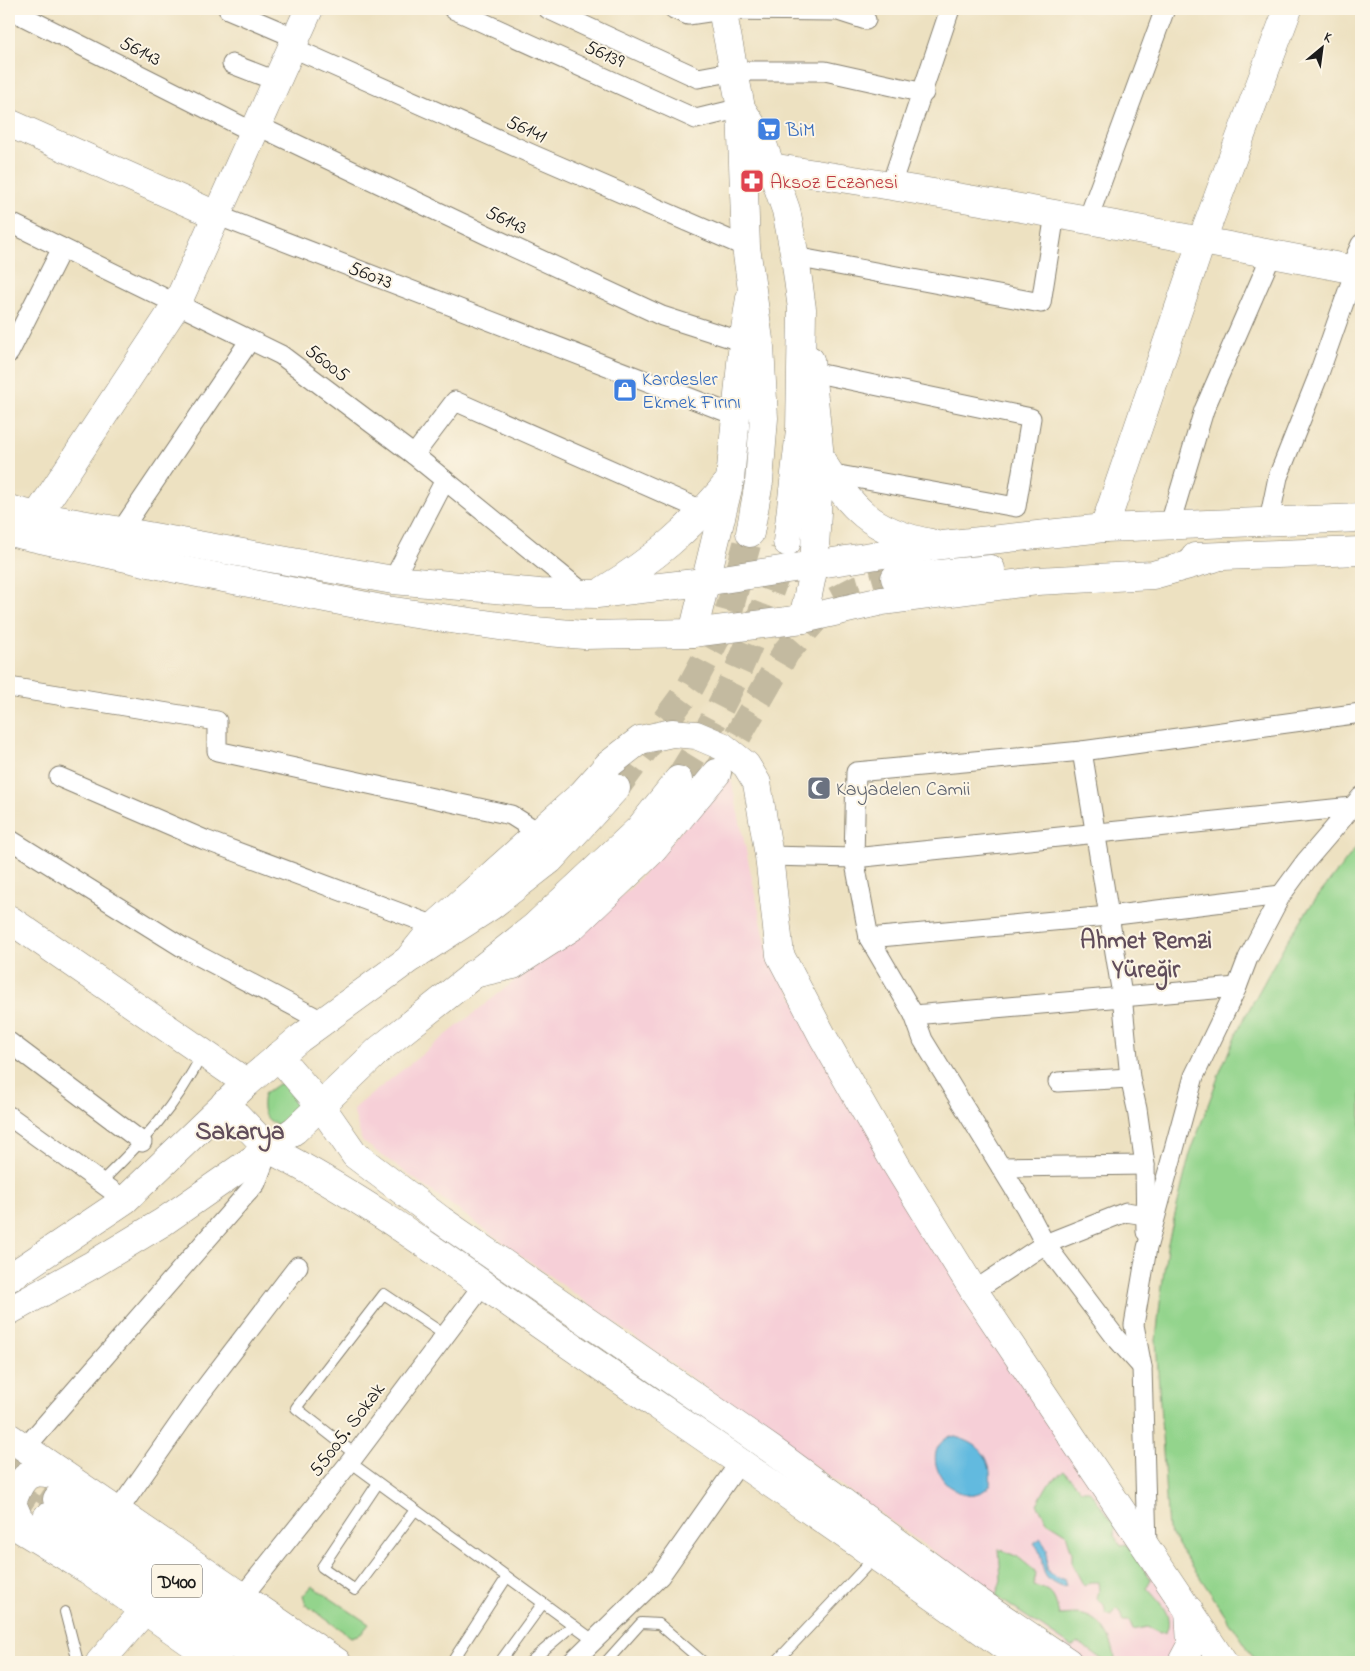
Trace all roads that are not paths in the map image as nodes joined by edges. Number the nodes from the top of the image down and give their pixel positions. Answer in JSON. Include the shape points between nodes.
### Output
{"nodes":[{"id":1,"x":9,"y":9,"type":"edge"},
{"id":2,"x":228,"y":9,"type":"edge"},
{"id":3,"x":309,"y":9,"type":"edge"},
{"id":4,"x":453,"y":9,"type":"edge"},
{"id":5,"x":548,"y":9,"type":"edge"},
{"id":6,"x":674,"y":9,"type":"edge"},
{"id":7,"x":722,"y":9,"type":"edge"},
{"id":8,"x":950,"y":9,"type":"edge"},
{"id":9,"x":1165,"y":9,"type":"edge"},
{"id":10,"x":1288,"y":9,"type":"edge"},
{"id":11,"x":866,"y":20,"type":"dead end"},
{"id":12,"x":294,"y":42,"type":"junction"},
{"id":13,"x":232,"y":64,"type":"dead end"},
{"id":14,"x":736,"y":71,"type":"junction"},
{"id":15,"x":276,"y":81,"type":"junction"},
{"id":16,"x":924,"y":93,"type":"junction"},
{"id":17,"x":741,"y":108,"type":"junction"},
{"id":18,"x":9,"y":123,"type":"edge"},
{"id":19,"x":255,"y":128,"type":"junction"},
{"id":20,"x":770,"y":167,"type":"junction"},
{"id":21,"x":891,"y":185,"type":"junction"},
{"id":22,"x":786,"y":210,"type":"junction"},
{"id":23,"x":1054,"y":214,"type":"junction"},
{"id":24,"x":216,"y":215,"type":"junction"},
{"id":25,"x":746,"y":218,"type":"junction"},
{"id":26,"x":1088,"y":219,"type":"junction"},
{"id":27,"x":9,"y":222,"type":"edge"},
{"id":28,"x":1202,"y":240,"type":"junction"},
{"id":29,"x":1361,"y":244,"type":"edge"},
{"id":30,"x":746,"y":247,"type":"junction"},
{"id":31,"x":62,"y":248,"type":"junction"},
{"id":32,"x":1272,"y":254,"type":"junction"},
{"id":33,"x":796,"y":257,"type":"junction"},
{"id":34,"x":1356,"y":271,"type":"edge"},
{"id":35,"x":751,"y":292,"type":"junction"},
{"id":36,"x":177,"y":304,"type":"junction"},
{"id":37,"x":802,"y":309,"type":"junction"},
{"id":38,"x":250,"y":340,"type":"junction"},
{"id":39,"x":743,"y":342,"type":"junction"},
{"id":40,"x":9,"y":353,"type":"edge"},
{"id":41,"x":812,"y":372,"type":"junction"},
{"id":42,"x":737,"y":416,"type":"junction"},
{"id":43,"x":414,"y":455,"type":"junction"},
{"id":44,"x":824,"y":465,"type":"junction"},
{"id":45,"x":445,"y":480,"type":"junction"},
{"id":46,"x":730,"y":480,"type":"junction"},
{"id":47,"x":9,"y":509,"type":"edge"},
{"id":48,"x":704,"y":511,"type":"junction"},
{"id":49,"x":37,"y":516,"type":"junction"},
{"id":50,"x":1361,"y":518,"type":"edge"},
{"id":51,"x":1269,"y":521,"type":"junction"},
{"id":52,"x":1170,"y":524,"type":"junction"},
{"id":53,"x":1104,"y":528,"type":"junction"},
{"id":54,"x":121,"y":531,"type":"junction"},
{"id":55,"x":9,"y":532,"type":"edge"},
{"id":56,"x":750,"y":533,"type":"tunnel mouth"},
{"id":57,"x":787,"y":542,"type":"tunnel mouth"},
{"id":58,"x":942,"y":544,"type":"junction"},
{"id":59,"x":1361,"y":551,"type":"edge"},
{"id":60,"x":1214,"y":558,"type":"junction"},
{"id":61,"x":814,"y":566,"type":"junction"},
{"id":62,"x":895,"y":578,"type":"tunnel mouth"},
{"id":63,"x":393,"y":580,"type":"junction"},
{"id":64,"x":704,"y":582,"type":"junction"},
{"id":65,"x":591,"y":594,"type":"junction"},
{"id":66,"x":803,"y":619,"type":"junction"},
{"id":67,"x":693,"y":633,"type":"junction"},
{"id":68,"x":584,"y":635,"type":"junction"},
{"id":69,"x":10,"y":690,"type":"edge"},
{"id":70,"x":1361,"y":713,"type":"edge"},
{"id":71,"x":1082,"y":751,"type":"junction"},
{"id":72,"x":717,"y":773,"type":"tunnel mouth"},
{"id":73,"x":58,"y":777,"type":"dead end"},
{"id":74,"x":678,"y":780,"type":"tunnel mouth"},
{"id":75,"x":616,"y":788,"type":"tunnel mouth"},
{"id":76,"x":1357,"y":802,"type":"edge"},
{"id":77,"x":538,"y":832,"type":"junction"},
{"id":78,"x":1096,"y":832,"type":"junction"},
{"id":79,"x":9,"y":839,"type":"edge"},
{"id":80,"x":769,"y":856,"type":"junction"},
{"id":81,"x":854,"y":858,"type":"junction"},
{"id":82,"x":1281,"y":895,"type":"junction"},
{"id":83,"x":1108,"y":916,"type":"junction"},
{"id":84,"x":9,"y":919,"type":"edge"},
{"id":85,"x":435,"y":926,"type":"junction"},
{"id":86,"x":869,"y":938,"type":"junction"},
{"id":87,"x":409,"y":959,"type":"junction"},
{"id":88,"x":473,"y":974,"type":"junction"},
{"id":89,"x":1237,"y":986,"type":"junction"},
{"id":90,"x":1122,"y":995,"type":"junction"},
{"id":91,"x":914,"y":1015,"type":"junction"},
{"id":92,"x":324,"y":1022,"type":"junction"},
{"id":93,"x":9,"y":1042,"type":"edge"},
{"id":94,"x":203,"y":1052,"type":"junction"},
{"id":95,"x":278,"y":1056,"type":"junction"},
{"id":96,"x":1130,"y":1078,"type":"junction"},
{"id":97,"x":1058,"y":1082,"type":"dead end"},
{"id":98,"x":247,"y":1083,"type":"junction"},
{"id":99,"x":225,"y":1103,"type":"junction"},
{"id":100,"x":321,"y":1106,"type":"junction"},
{"id":101,"x":9,"y":1116,"type":"edge"},
{"id":102,"x":142,"y":1142,"type":"junction"},
{"id":103,"x":269,"y":1149,"type":"junction"},
{"id":104,"x":1145,"y":1165,"type":"junction"},
{"id":105,"x":1001,"y":1167,"type":"junction"},
{"id":106,"x":101,"y":1182,"type":"junction"},
{"id":107,"x":125,"y":1200,"type":"junction"},
{"id":108,"x":1145,"y":1215,"type":"junction"},
{"id":109,"x":1046,"y":1244,"type":"junction"},
{"id":110,"x":1147,"y":1248,"type":"junction"},
{"id":111,"x":298,"y":1266,"type":"dead end"},
{"id":112,"x":10,"y":1275,"type":"edge"},
{"id":113,"x":483,"y":1285,"type":"junction"},
{"id":114,"x":974,"y":1291,"type":"junction"},
{"id":115,"x":9,"y":1311,"type":"edge"},
{"id":116,"x":445,"y":1335,"type":"junction"},
{"id":117,"x":1142,"y":1367,"type":"junction"},
{"id":118,"x":17,"y":1442,"type":"edge"},
{"id":119,"x":353,"y":1459,"type":"junction"},
{"id":120,"x":740,"y":1462,"type":"junction"},
{"id":121,"x":378,"y":1483,"type":"junction"},
{"id":122,"x":54,"y":1509,"type":"junction"},
{"id":123,"x":415,"y":1510,"type":"junction"},
{"id":124,"x":118,"y":1512,"type":"junction"},
{"id":125,"x":9,"y":1522,"type":"edge"},
{"id":126,"x":1147,"y":1547,"type":"junction"},
{"id":127,"x":876,"y":1555,"type":"junction"},
{"id":128,"x":507,"y":1577,"type":"junction"},
{"id":129,"x":242,"y":1597,"type":"junction"},
{"id":130,"x":543,"y":1603,"type":"junction"},
{"id":131,"x":145,"y":1610,"type":"junction"},
{"id":132,"x":1190,"y":1610,"type":"junction"},
{"id":133,"x":65,"y":1612,"type":"dead end"},
{"id":134,"x":573,"y":1624,"type":"junction"},
{"id":135,"x":595,"y":1641,"type":"junction"},
{"id":136,"x":609,"y":1658,"type":"edge"},
{"id":137,"x":78,"y":1662,"type":"edge"},
{"id":138,"x":100,"y":1662,"type":"edge"},
{"id":139,"x":218,"y":1662,"type":"edge"},
{"id":140,"x":262,"y":1662,"type":"edge"},
{"id":141,"x":297,"y":1662,"type":"edge"},
{"id":142,"x":338,"y":1662,"type":"edge"},
{"id":143,"x":458,"y":1662,"type":"edge"},
{"id":144,"x":500,"y":1662,"type":"edge"},
{"id":145,"x":530,"y":1662,"type":"edge"},
{"id":146,"x":572,"y":1662,"type":"edge"},
{"id":147,"x":622,"y":1662,"type":"edge"},
{"id":148,"x":703,"y":1662,"type":"edge"},
{"id":149,"x":776,"y":1662,"type":"edge"},
{"id":150,"x":1026,"y":1662,"type":"edge"},
{"id":151,"x":1068,"y":1662,"type":"edge"},
{"id":152,"x":1182,"y":1662,"type":"edge"},
{"id":153,"x":1223,"y":1662,"type":"edge"}],
"edges":[{"from":1,"to":19,"type":"street","name":"56143"},
{"from":2,"to":12,"type":"street","name":"56141"},
{"from":3,"to":12,"type":"main road"},
{"from":4,"to":17,"type":"street","name":"56139","via":[[696,119]]},
{"from":5,"to":14,"type":"street","via":[[698,78]]},
{"from":6,"to":7,"type":"street","via":[[688,15]]},
{"from":7,"to":11,"type":"street","via":[[838,11]]},
{"from":7,"to":14,"type":"main road"},
{"from":8,"to":16,"type":"street"},
{"from":9,"to":26,"type":"street"},
{"from":10,"to":28,"type":"main road"},
{"from":12,"to":15,"type":"main road"},
{"from":12,"to":30,"type":"street","name":"56141"},
{"from":13,"to":15,"type":"street"},
{"from":14,"to":16,"type":"street","via":[[825,71]]},
{"from":14,"to":17,"type":"main road"},
{"from":15,"to":19,"type":"main road"},
{"from":16,"to":21,"type":"street"},
{"from":17,"to":20,"type":"main road","via":[[761,140]]},
{"from":17,"to":25,"type":"main road"},
{"from":18,"to":24,"type":"main road","name":"56073"},
{"from":19,"to":24,"type":"main road"},
{"from":19,"to":39,"type":"street","name":"56143","via":[[662,316]]},
{"from":20,"to":21,"type":"main road"},
{"from":20,"to":22,"type":"main road"},
{"from":21,"to":23,"type":"main road"},
{"from":22,"to":25,"type":"main road","via":[[772,206],[756,210]]},
{"from":22,"to":33,"type":"main road"},
{"from":23,"to":26,"type":"main road"},
{"from":23,"to":33,"type":"street","via":[[1041,303]]},
{"from":24,"to":36,"type":"main road"},
{"from":24,"to":42,"type":"street","name":"56073"},
{"from":25,"to":30,"type":"main road"},
{"from":26,"to":28,"type":"main road"},
{"from":27,"to":31,"type":"street","name":"56005"},
{"from":28,"to":32,"type":"main road"},
{"from":28,"to":53,"type":"main road"},
{"from":29,"to":34,"type":"street"},
{"from":30,"to":35,"type":"main road"},
{"from":31,"to":36,"type":"street","name":"56005"},
{"from":31,"to":40,"type":"street"},
{"from":32,"to":34,"type":"main road"},
{"from":32,"to":52,"type":"street","via":[[1204,410]]},
{"from":33,"to":37,"type":"main road"},
{"from":34,"to":51,"type":"street","via":[[1278,477]]},
{"from":35,"to":39,"type":"main road"},
{"from":35,"to":56,"type":"main road","via":[[760,347],[764,418],[759,482]]},
{"from":36,"to":38,"type":"street","name":"56005"},
{"from":36,"to":49,"type":"main road"},
{"from":37,"to":41,"type":"main road"},
{"from":37,"to":57,"type":"main road","via":[[800,431]]},
{"from":38,"to":43,"type":"street","name":"56005","via":[[281,355]]},
{"from":38,"to":54,"type":"street"},
{"from":39,"to":42,"type":"main road"},
{"from":41,"to":44,"type":"main road"},
{"from":41,"to":44,"type":"street","via":[[1031,418],[1016,507]]},
{"from":42,"to":46,"type":"main road"},
{"from":43,"to":45,"type":"street","name":"56005"},
{"from":43,"to":48,"type":"street","via":[[455,401]]},
{"from":44,"to":58,"type":"main road","via":[[852,506],[871,521],[904,538]]},
{"from":44,"to":61,"type":"main road"},
{"from":45,"to":63,"type":"street"},
{"from":45,"to":65,"type":"street","name":"56005"},
{"from":46,"to":48,"type":"main road"},
{"from":46,"to":64,"type":"main road"},
{"from":47,"to":49,"type":"main road"},
{"from":48,"to":65,"type":"main road","via":[[646,564]]},
{"from":49,"to":54,"type":"main road"},
{"from":50,"to":51,"type":"main road"},
{"from":51,"to":52,"type":"main road"},
{"from":52,"to":53,"type":"main road"},
{"from":53,"to":58,"type":"main road"},
{"from":54,"to":63,"type":"main road"},
{"from":55,"to":68,"type":"main road","via":[[387,610]]},
{"from":58,"to":61,"type":"main road"},
{"from":59,"to":60,"type":"main road"},
{"from":60,"to":62,"type":"main road","via":[[1163,555]]},
{"from":60,"to":66,"type":"main road","via":[[1153,575],[1037,581],[882,601]]},
{"from":61,"to":64,"type":"main road"},
{"from":61,"to":66,"type":"main road"},
{"from":63,"to":65,"type":"main road","via":[[540,593]]},
{"from":64,"to":65,"type":"main road"},
{"from":64,"to":67,"type":"main road"},
{"from":65,"to":68,"type":"main road"},
{"from":66,"to":67,"type":"main road"},
{"from":67,"to":68,"type":"main road"},
{"from":69,"to":77,"type":"street","via":[[217,721],[217,751],[511,815]]},
{"from":70,"to":71,"type":"street"},
{"from":71,"to":78,"type":"street"},
{"from":71,"to":81,"type":"street","via":[[856,772]]},
{"from":72,"to":88,"type":"main road","via":[[652,850],[572,927],[513,965]]},
{"from":73,"to":85,"type":"street","via":[[205,840]]},
{"from":74,"to":88,"type":"main road","via":[[638,829],[534,927]]},
{"from":75,"to":87,"type":"main road","via":[[550,860],[491,906]]},
{"from":76,"to":78,"type":"street"},
{"from":76,"to":82,"type":"street"},
{"from":77,"to":80,"type":"main road","via":[[640,740],[672,733],[696,735],[722,746],[746,764],[757,783]]},
{"from":77,"to":85,"type":"main road"},
{"from":78,"to":81,"type":"street"},
{"from":78,"to":83,"type":"street"},
{"from":79,"to":92,"type":"street","via":[[182,947]]},
{"from":80,"to":81,"type":"street"},
{"from":80,"to":114,"type":"main road","via":[[780,955],[895,1163]]},
{"from":81,"to":86,"type":"street"},
{"from":82,"to":83,"type":"street"},
{"from":82,"to":89,"type":"street"},
{"from":83,"to":86,"type":"street"},
{"from":83,"to":90,"type":"street"},
{"from":84,"to":94,"type":"main road"},
{"from":85,"to":87,"type":"main road"},
{"from":86,"to":91,"type":"street"},
{"from":87,"to":92,"type":"main road"},
{"from":88,"to":100,"type":"main road","via":[[380,1049]]},
{"from":89,"to":90,"type":"street"},
{"from":89,"to":110,"type":"street","via":[[1194,1076]]},
{"from":90,"to":91,"type":"street"},
{"from":90,"to":96,"type":"street"},
{"from":91,"to":105,"type":"street","via":[[923,1040]]},
{"from":92,"to":95,"type":"main road"},
{"from":93,"to":102,"type":"street"},
{"from":94,"to":98,"type":"main road"},
{"from":94,"to":102,"type":"lane","via":[[170,1109]]},
{"from":95,"to":98,"type":"main road"},
{"from":95,"to":100,"type":"main road"},
{"from":96,"to":97,"type":"street"},
{"from":96,"to":104,"type":"street"},
{"from":98,"to":99,"type":"main road"},
{"from":99,"to":103,"type":"main road"},
{"from":99,"to":107,"type":"main road"},
{"from":100,"to":103,"type":"main road"},
{"from":100,"to":151,"type":"main road","via":[[355,1155],[441,1220],[765,1445],[973,1598]]},
{"from":101,"to":106,"type":"street"},
{"from":102,"to":106,"type":"lane"},
{"from":103,"to":113,"type":"main road","via":[[299,1164]]},
{"from":103,"to":115,"type":"main road","via":[[163,1222]]},
{"from":103,"to":118,"type":"street","via":[[256,1184]]},
{"from":104,"to":105,"type":"street"},
{"from":104,"to":108,"type":"street"},
{"from":105,"to":109,"type":"street"},
{"from":106,"to":107,"type":"street"},
{"from":107,"to":112,"type":"main road"},
{"from":108,"to":109,"type":"street","via":[[1126,1212]]},
{"from":108,"to":110,"type":"street"},
{"from":109,"to":114,"type":"street"},
{"from":109,"to":117,"type":"street","via":[[1116,1338]]},
{"from":110,"to":117,"type":"street","via":[[1134,1325]]},
{"from":111,"to":124,"type":"street","via":[[194,1401]]},
{"from":113,"to":116,"type":"street","name":"55005. Sokak"},
{"from":113,"to":120,"type":"main road"},
{"from":114,"to":126,"type":"main road"},
{"from":116,"to":119,"type":"street","name":"55005. Sokak"},
{"from":116,"to":119,"type":"lane","via":[[384,1294],[296,1408]]},
{"from":117,"to":126,"type":"street"},
{"from":118,"to":122,"type":"main road"},
{"from":119,"to":121,"type":"lane"},
{"from":119,"to":129,"type":"street","name":"55005. Sokak"},
{"from":120,"to":127,"type":"main road"},
{"from":120,"to":135,"type":"street","via":[[660,1576]]},
{"from":121,"to":123,"type":"lane"},
{"from":121,"to":123,"type":"lane","via":[[322,1566],[355,1590]]},
{"from":122,"to":124,"type":"main road"},
{"from":122,"to":125,"type":"main road"},
{"from":122,"to":131,"type":"main road"},
{"from":122,"to":140,"type":"main road","number":"D400"},
{"from":122,"to":141,"type":"main road","number":"D400"},
{"from":123,"to":128,"type":"lane"},
{"from":124,"to":129,"type":"main road"},
{"from":126,"to":132,"type":"main road"},
{"from":127,"to":149,"type":"lane"},
{"from":127,"to":150,"type":"main road"},
{"from":128,"to":130,"type":"lane"},
{"from":128,"to":143,"type":"lane","via":[[454,1659]]},
{"from":129,"to":142,"type":"main road"},
{"from":130,"to":134,"type":"lane"},
{"from":130,"to":144,"type":"lane"},
{"from":131,"to":138,"type":"main road"},
{"from":131,"to":139,"type":"main road"},
{"from":132,"to":152,"type":"main road","via":[[1191,1645]]},
{"from":132,"to":153,"type":"main road"},
{"from":133,"to":137,"type":"lane"},
{"from":134,"to":135,"type":"lane"},
{"from":134,"to":145,"type":"lane"},
{"from":135,"to":146,"type":"street"},
{"from":136,"to":147,"type":"lane"},
{"from":136,"to":148,"type":"lane","via":[[641,1623],[659,1624]]}]}
